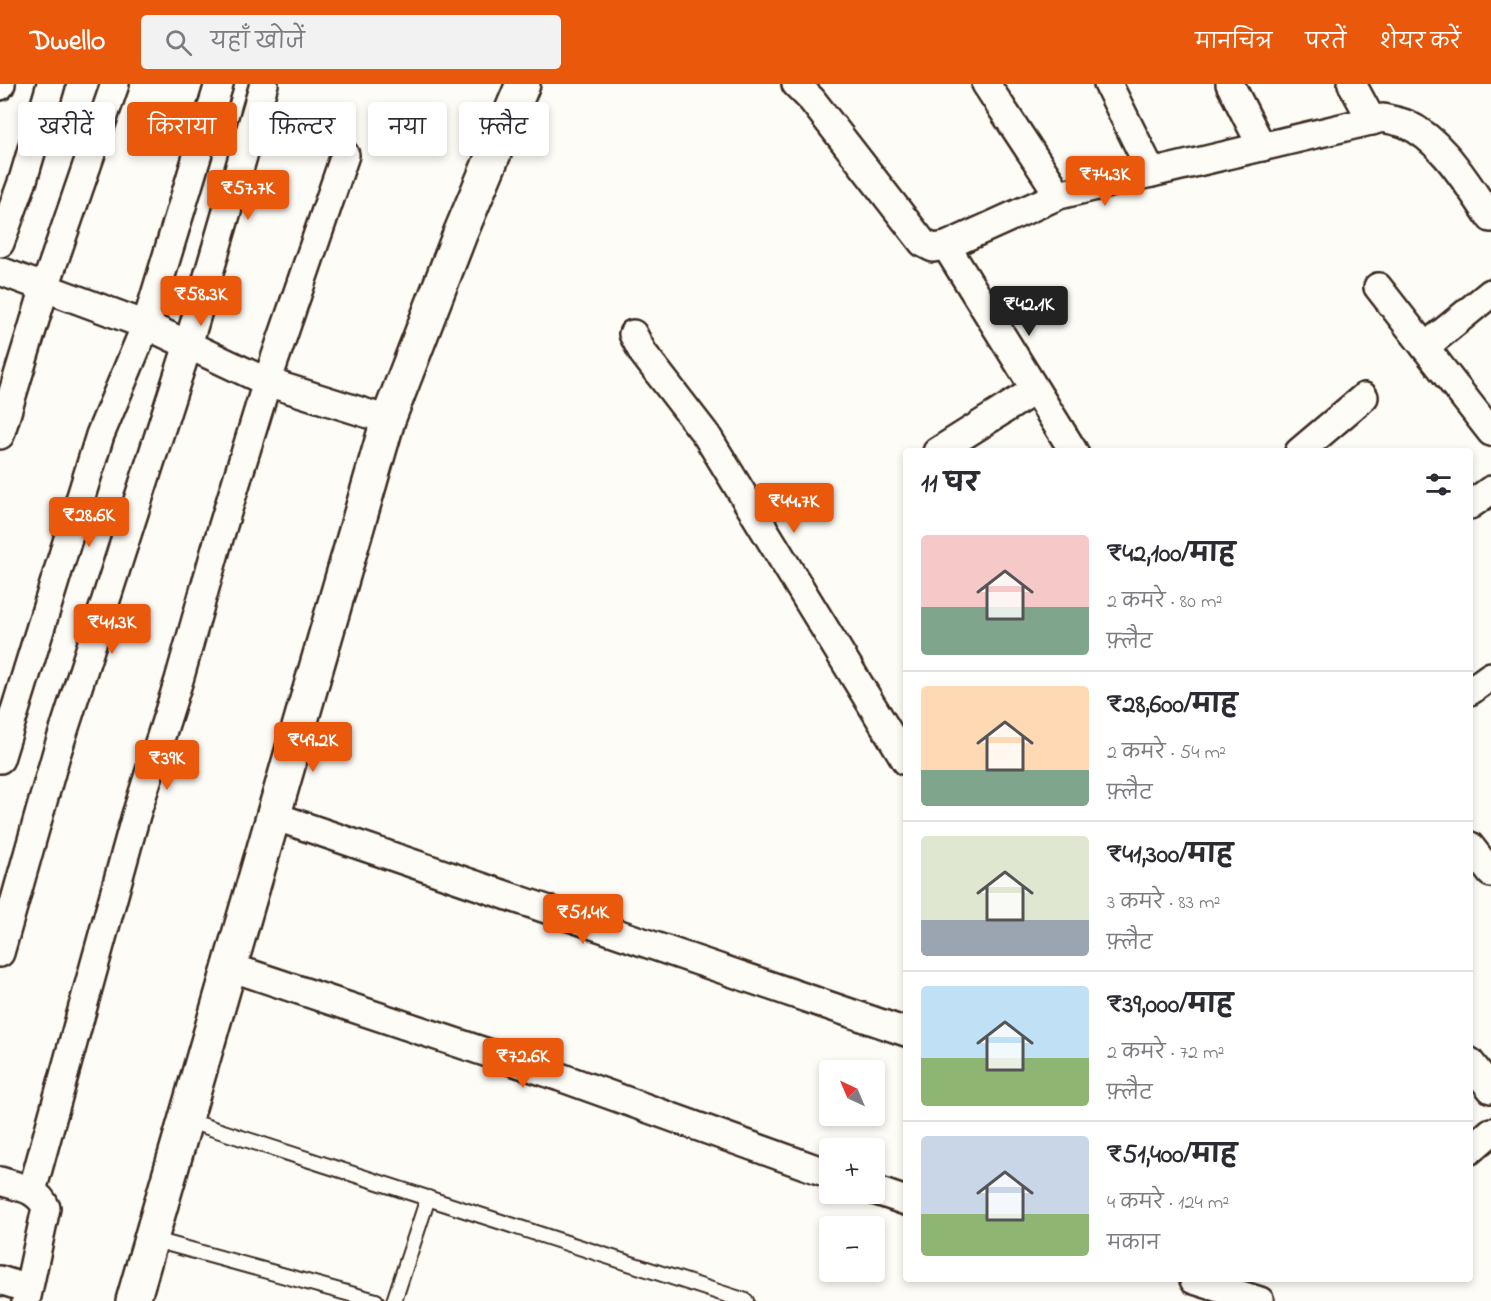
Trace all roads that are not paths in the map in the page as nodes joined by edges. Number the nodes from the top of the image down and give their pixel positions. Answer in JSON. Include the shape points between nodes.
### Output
{"nodes":[{"id":1,"x":51,"y":84,"type":"edge"},
{"id":2,"x":115,"y":84,"type":"edge"},
{"id":3,"x":219,"y":84,"type":"edge"},
{"id":4,"x":264,"y":84,"type":"edge"},
{"id":5,"x":523,"y":84,"type":"edge"},
{"id":6,"x":796,"y":84,"type":"edge"},
{"id":7,"x":986,"y":84,"type":"edge"},
{"id":8,"x":1108,"y":84,"type":"edge"},
{"id":9,"x":1230,"y":84,"type":"edge"},
{"id":10,"x":1352,"y":84,"type":"edge"},
{"id":11,"x":1372,"y":121,"type":"junction"},
{"id":12,"x":1262,"y":147,"type":"junction"},
{"id":13,"x":345,"y":156,"type":"edge"},
{"id":14,"x":1152,"y":173,"type":"junction"},
{"id":15,"x":1059,"y":195,"type":"junction"},
{"id":16,"x":1491,"y":218,"type":"edge"},
{"id":17,"x":0,"y":243,"type":"edge"},
{"id":18,"x":946,"y":246,"type":"junction"},
{"id":19,"x":0,"y":271,"type":"edge"},
{"id":20,"x":1378,"y":286,"type":"dead end"},
{"id":21,"x":45,"y":287,"type":"junction"},
{"id":22,"x":1491,"y":293,"type":"edge"},
{"id":23,"x":146,"y":325,"type":"junction"},
{"id":24,"x":633,"y":334,"type":"dead end"},
{"id":25,"x":188,"y":345,"type":"junction"},
{"id":26,"x":1425,"y":346,"type":"junction"},
{"id":27,"x":267,"y":382,"type":"junction"},
{"id":28,"x":1035,"y":390,"type":"junction"},
{"id":29,"x":1364,"y":397,"type":"dead end"},
{"id":30,"x":388,"y":420,"type":"junction"},
{"id":31,"x":1491,"y":432,"type":"edge"},
{"id":32,"x":0,"y":435,"type":"edge"},
{"id":33,"x":943,"y":448,"type":"edge"},
{"id":34,"x":1071,"y":448,"type":"edge"},
{"id":35,"x":1304,"y":448,"type":"edge"},
{"id":36,"x":1491,"y":490,"type":"edge"},
{"id":37,"x":1473,"y":503,"type":"edge"},
{"id":38,"x":1491,"y":676,"type":"edge"},
{"id":39,"x":1473,"y":690,"type":"edge"},
{"id":40,"x":903,"y":752,"type":"edge"},
{"id":41,"x":0,"y":759,"type":"edge"},
{"id":42,"x":274,"y":816,"type":"junction"},
{"id":43,"x":1473,"y":850,"type":"edge"},
{"id":44,"x":1491,"y":873,"type":"edge"},
{"id":45,"x":0,"y":953,"type":"edge"},
{"id":46,"x":230,"y":967,"type":"junction"},
{"id":47,"x":903,"y":1031,"type":"edge"},
{"id":48,"x":1473,"y":1066,"type":"edge"},
{"id":49,"x":1491,"y":1089,"type":"edge"},
{"id":50,"x":186,"y":1120,"type":"junction"},
{"id":51,"x":1491,"y":1132,"type":"edge"},
{"id":52,"x":1473,"y":1147,"type":"edge"},
{"id":53,"x":819,"y":1170,"type":"edge"},
{"id":54,"x":0,"y":1181,"type":"edge"},
{"id":55,"x":32,"y":1191,"type":"junction"},
{"id":56,"x":885,"y":1194,"type":"edge"},
{"id":57,"x":428,"y":1198,"type":"junction"},
{"id":58,"x":903,"y":1201,"type":"edge"},
{"id":59,"x":151,"y":1239,"type":"junction"},
{"id":60,"x":0,"y":1280,"type":"edge"},
{"id":61,"x":1200,"y":1282,"type":"edge"},
{"id":62,"x":27,"y":1295,"type":"edge"},
{"id":63,"x":717,"y":1297,"type":"edge"},
{"id":64,"x":133,"y":1301,"type":"edge"},
{"id":65,"x":376,"y":1301,"type":"edge"},
{"id":66,"x":394,"y":1301,"type":"edge"},
{"id":67,"x":746,"y":1301,"type":"edge"},
{"id":68,"x":1259,"y":1301,"type":"edge"}],
"edges":[{"from":1,"to":17,"type":"street"},
{"from":2,"to":21,"type":"street"},
{"from":3,"to":23,"type":"street"},
{"from":4,"to":25,"type":"street"},
{"from":5,"to":30,"type":"main road"},
{"from":6,"to":18,"type":"street","via":[[923,243],[933,248]]},
{"from":7,"to":15,"type":"street"},
{"from":8,"to":14,"type":"street"},
{"from":9,"to":12,"type":"street"},
{"from":10,"to":11,"type":"street"},
{"from":11,"to":12,"type":"street"},
{"from":11,"to":16,"type":"street","via":[[1383,118],[1405,124],[1426,136],[1449,160]]},
{"from":12,"to":14,"type":"street"},
{"from":13,"to":27,"type":"street"},
{"from":14,"to":15,"type":"street"},
{"from":15,"to":18,"type":"street"},
{"from":18,"to":28,"type":"street"},
{"from":19,"to":21,"type":"street"},
{"from":20,"to":26,"type":"street"},
{"from":21,"to":23,"type":"street"},
{"from":21,"to":32,"type":"street"},
{"from":22,"to":26,"type":"street"},
{"from":23,"to":25,"type":"street"},
{"from":23,"to":41,"type":"street","via":[[100,435]]},
{"from":24,"to":40,"type":"street","via":[[643,353],[707,436]]},
{"from":25,"to":27,"type":"street"},
{"from":25,"to":45,"type":"street","via":[[56,755]]},
{"from":26,"to":31,"type":"street"},
{"from":27,"to":30,"type":"street"},
{"from":27,"to":55,"type":"street","via":[[136,815]]},
{"from":28,"to":33,"type":"street"},
{"from":28,"to":34,"type":"street"},
{"from":29,"to":35,"type":"street"},
{"from":30,"to":42,"type":"main road"},
{"from":36,"to":37,"type":"street"},
{"from":38,"to":39,"type":"street"},
{"from":42,"to":46,"type":"main road"},
{"from":42,"to":47,"type":"street"},
{"from":43,"to":44,"type":"street"},
{"from":46,"to":50,"type":"main road"},
{"from":46,"to":53,"type":"street","via":[[560,1077]]},
{"from":48,"to":49,"type":"street"},
{"from":50,"to":57,"type":"lane"},
{"from":50,"to":59,"type":"main road"},
{"from":51,"to":52,"type":"street"},
{"from":54,"to":55,"type":"street"},
{"from":55,"to":62,"type":"street","via":[[42,1198],[46,1208]]},
{"from":56,"to":58,"type":"street"},
{"from":57,"to":63,"type":"lane"},
{"from":57,"to":66,"type":"lane"},
{"from":59,"to":64,"type":"main road"},
{"from":59,"to":65,"type":"lane"},
{"from":60,"to":62,"type":"street"},
{"from":61,"to":68,"type":"street"},
{"from":63,"to":67,"type":"lane"}]}
